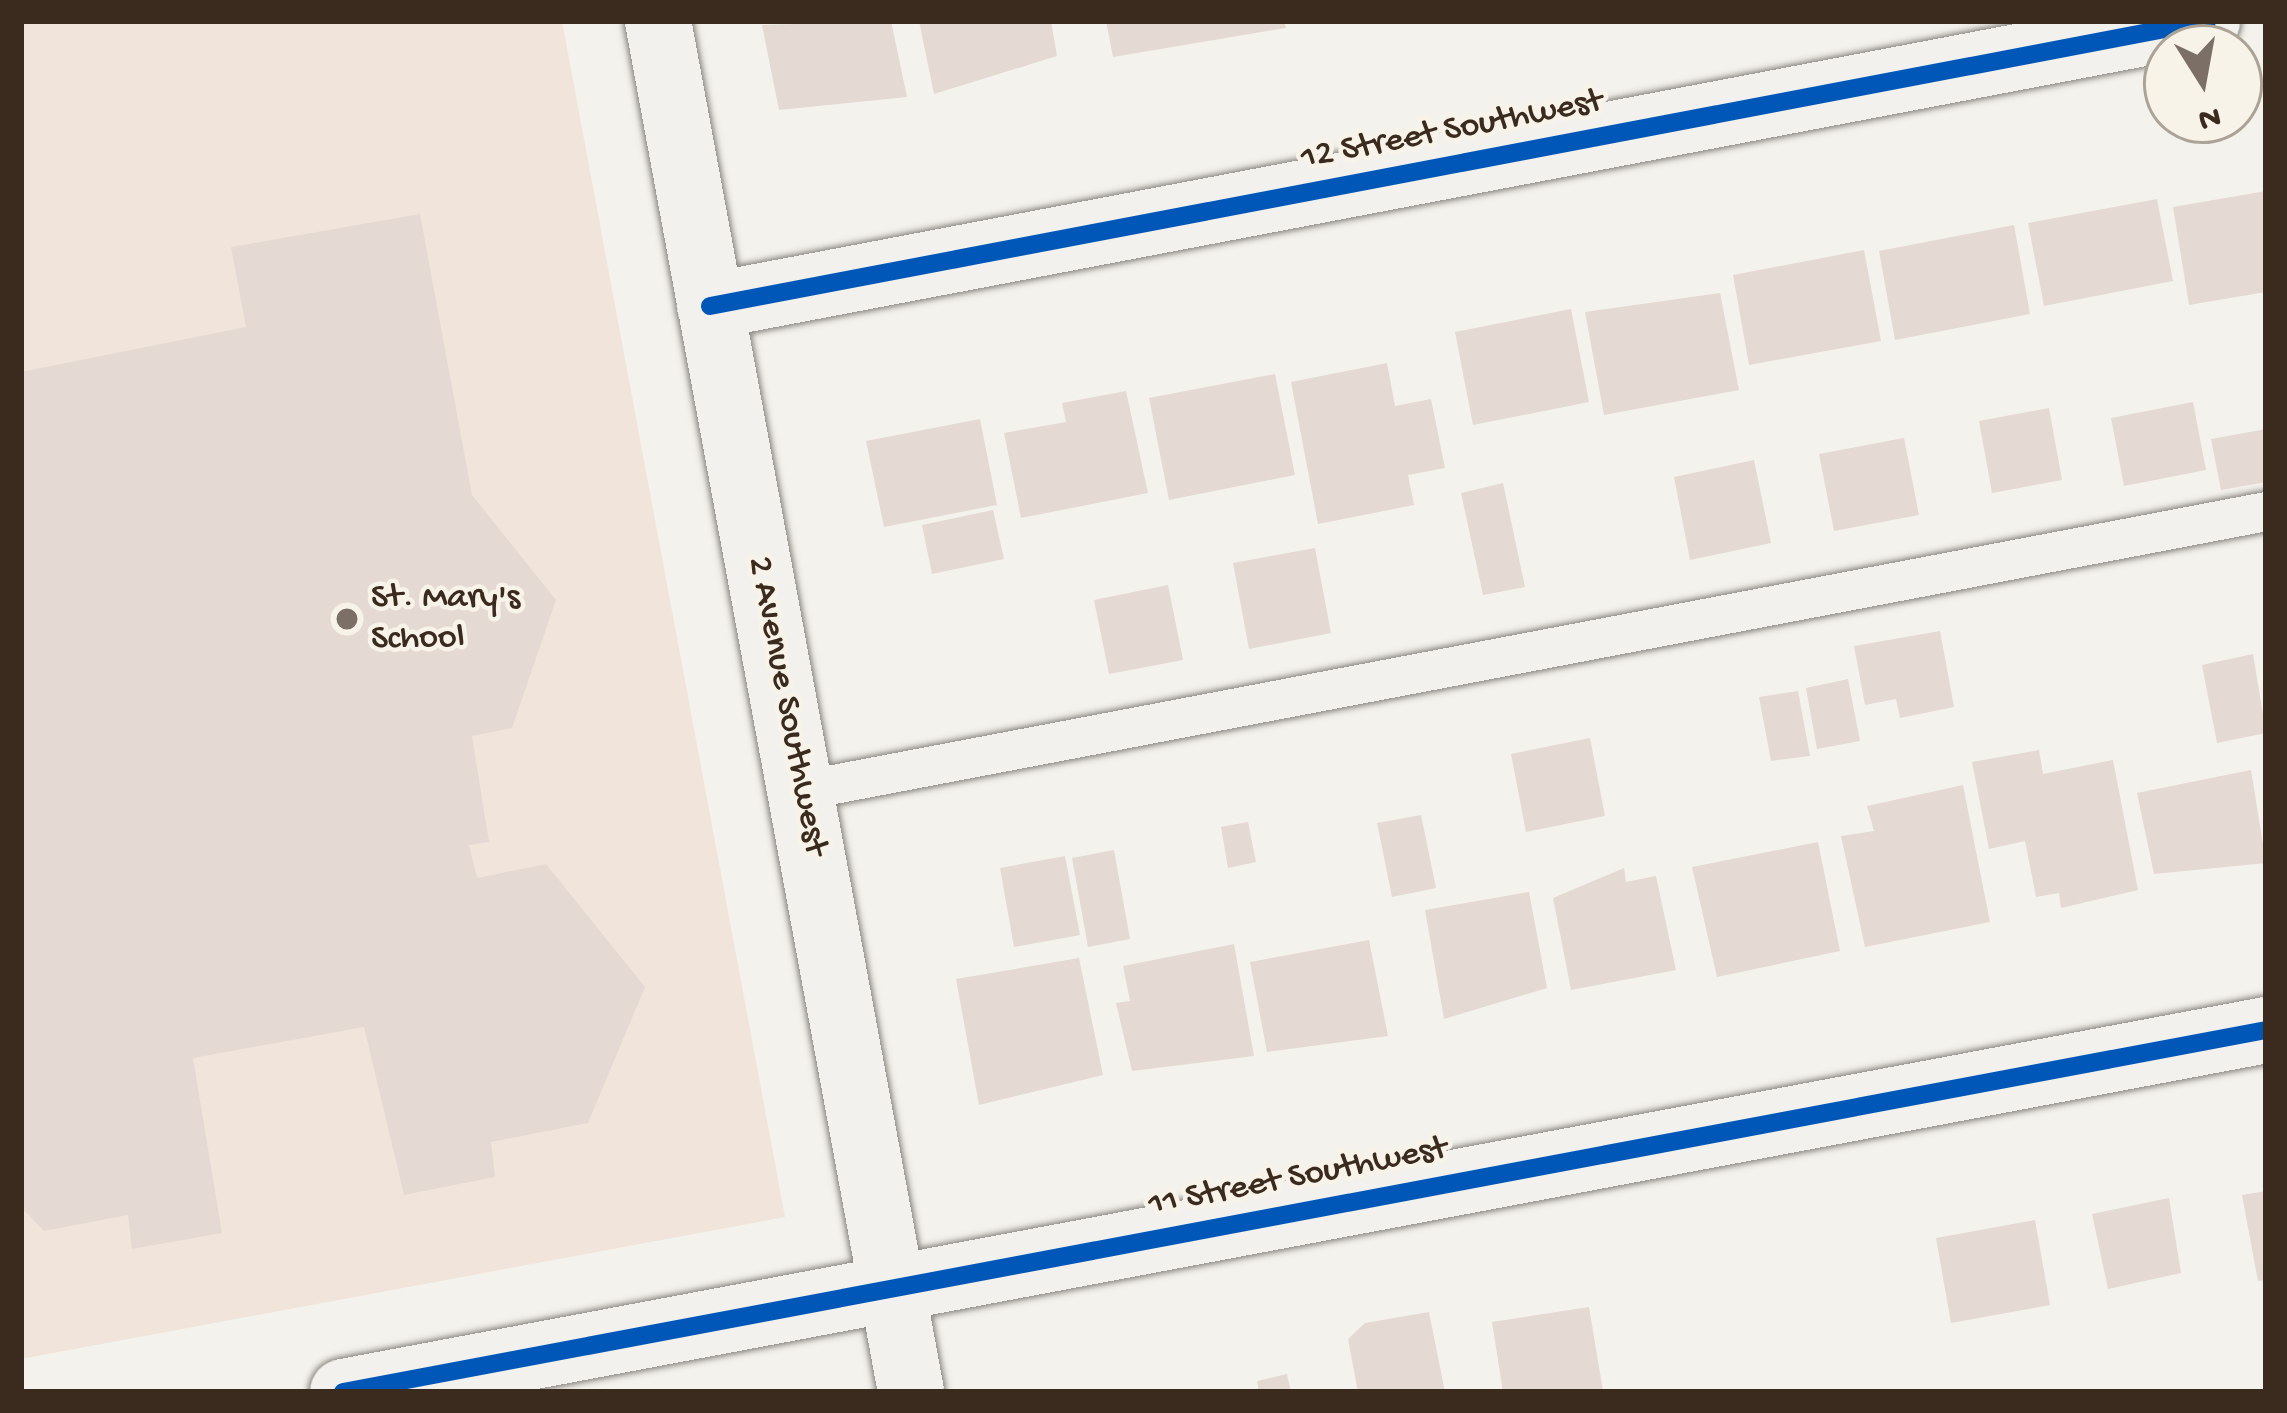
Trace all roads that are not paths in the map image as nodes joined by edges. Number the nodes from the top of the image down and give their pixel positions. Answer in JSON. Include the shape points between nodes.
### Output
{"nodes":[{"id":1,"x":658,"y":21,"type":"edge"},
{"id":2,"x":2207,"y":21,"type":"edge"},
{"id":3,"x":710,"y":306,"type":"junction"},
{"id":4,"x":2266,"y":511,"type":"edge"},
{"id":5,"x":802,"y":790,"type":"junction"},
{"id":6,"x":2266,"y":1030,"type":"edge"},
{"id":7,"x":893,"y":1288,"type":"junction"},
{"id":8,"x":343,"y":1392,"type":"edge"},
{"id":9,"x":911,"y":1392,"type":"edge"}],
"edges":[{"from":1,"to":3,"type":"street","name":"2 Avenue Southwest"},
{"from":2,"to":3,"type":"street","name":"12 Street Southwest"},
{"from":3,"to":5,"type":"street","name":"2 Avenue Southwest"},
{"from":4,"to":5,"type":"lane"},
{"from":5,"to":7,"type":"street","name":"2 Avenue Southwest"},
{"from":6,"to":7,"type":"street","name":"11 Street Southwest"},
{"from":7,"to":8,"type":"street","name":"11 Street Southwest"},
{"from":7,"to":9,"type":"street","name":"2 Avenue Southwest"}]}
